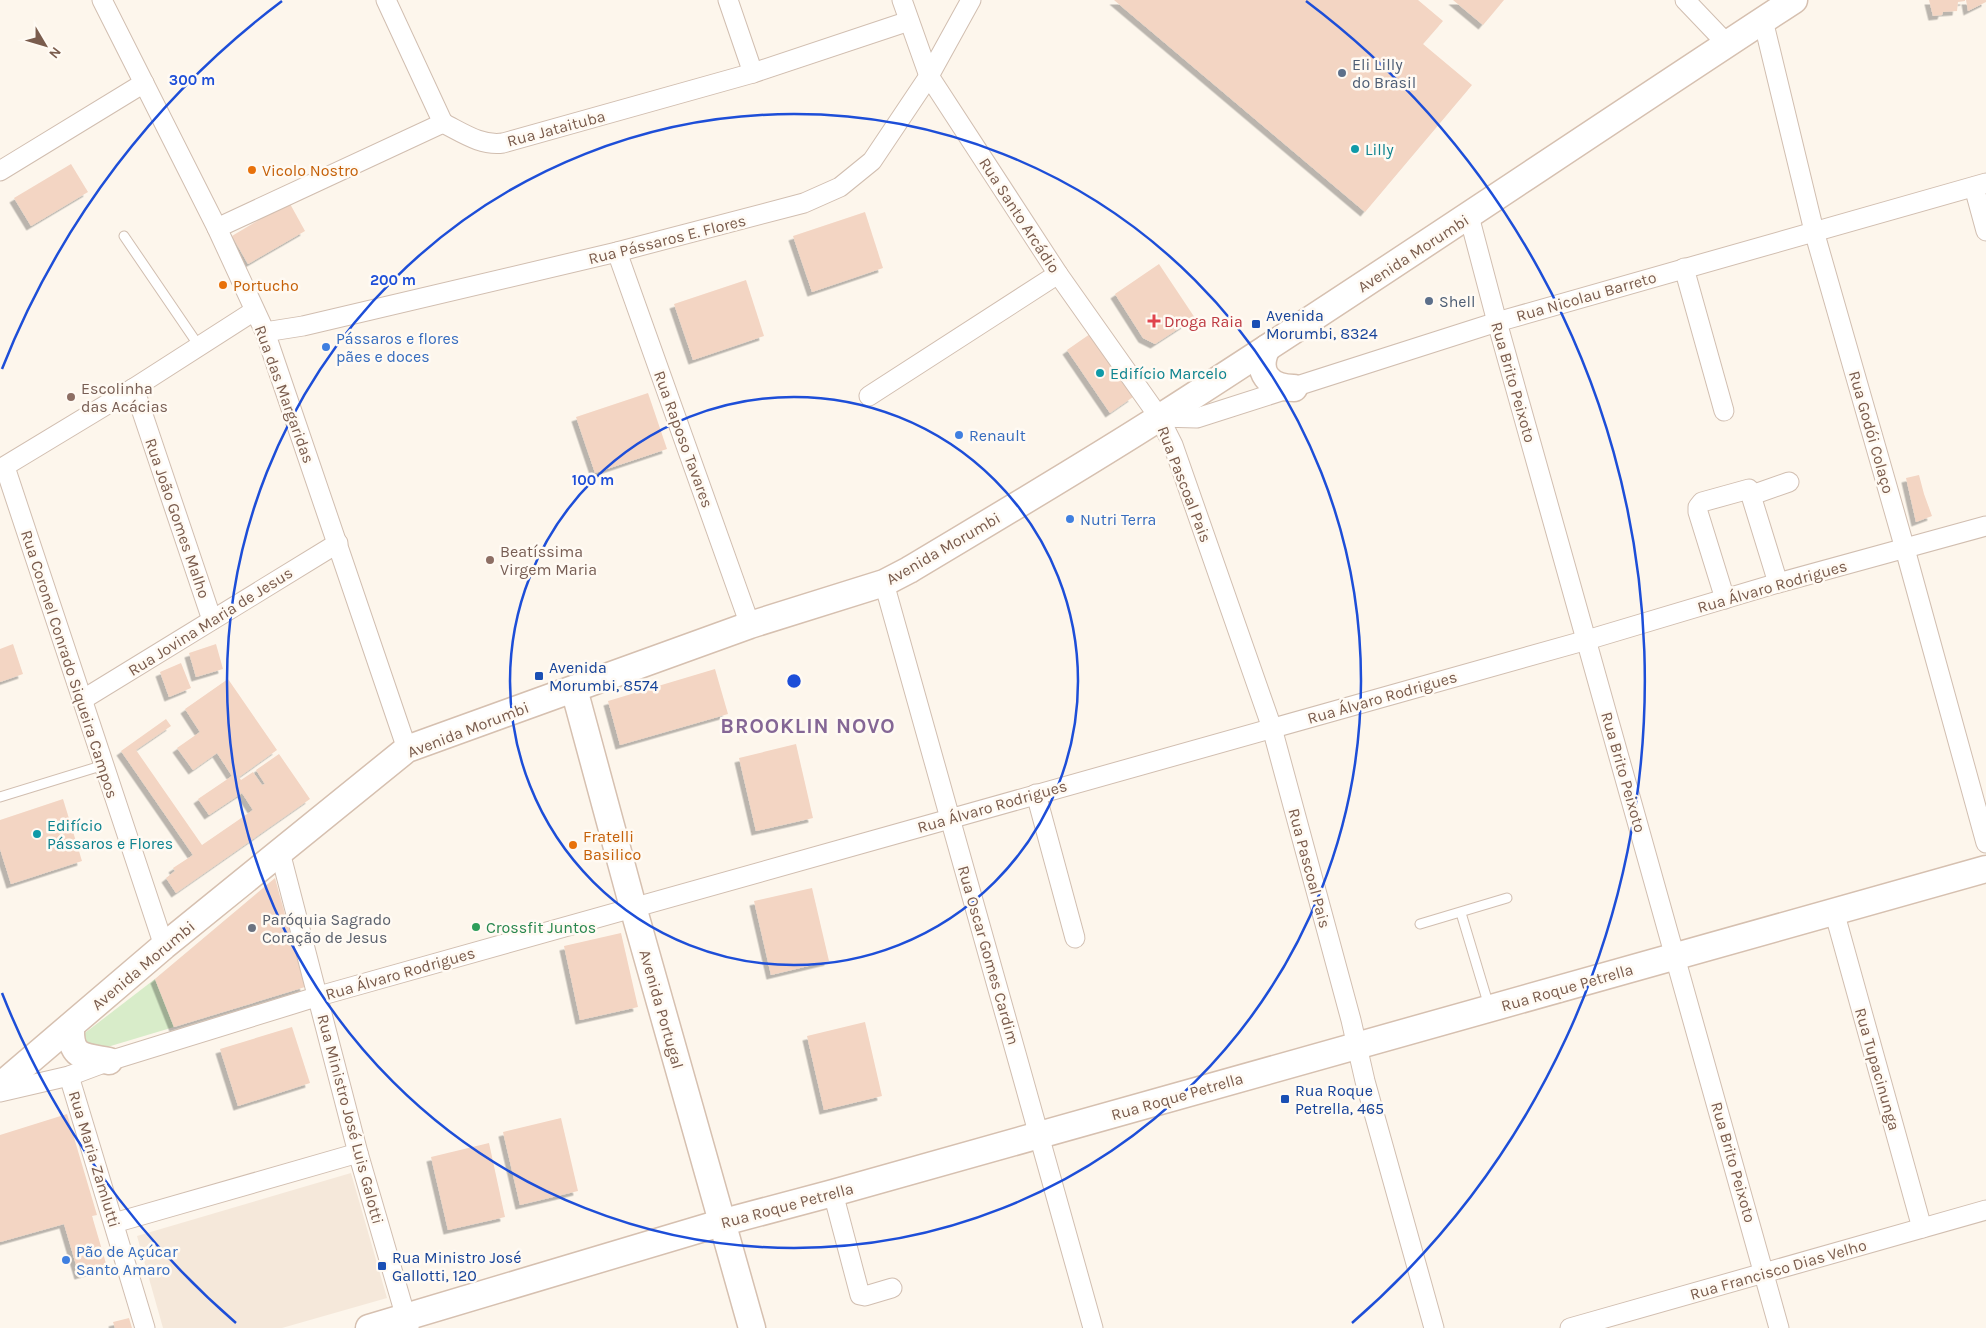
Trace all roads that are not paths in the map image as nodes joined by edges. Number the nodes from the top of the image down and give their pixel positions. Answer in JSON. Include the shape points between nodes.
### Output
{"nodes":[{"id":1,"x":102,"y":0,"type":"edge"},
{"id":2,"x":386,"y":0,"type":"edge"},
{"id":3,"x":728,"y":0,"type":"edge"},
{"id":4,"x":902,"y":0,"type":"edge"},
{"id":5,"x":971,"y":0,"type":"edge"},
{"id":6,"x":1685,"y":0,"type":"edge"},
{"id":7,"x":1794,"y":0,"type":"edge"},
{"id":8,"x":1763,"y":20,"type":"junction"},
{"id":9,"x":909,"y":21,"type":"junction"},
{"id":10,"x":1727,"y":44,"type":"junction"},
{"id":11,"x":753,"y":73,"type":"junction"},
{"id":12,"x":929,"y":76,"type":"junction"},
{"id":13,"x":144,"y":83,"type":"junction"},
{"id":14,"x":443,"y":123,"type":"junction"},
{"id":15,"x":0,"y":171,"type":"edge"},
{"id":16,"x":1980,"y":185,"type":"edge"},
{"id":17,"x":1469,"y":216,"type":"junction"},
{"id":18,"x":217,"y":228,"type":"junction"},
{"id":19,"x":1814,"y":231,"type":"junction"},
{"id":20,"x":1986,"y":231,"type":"edge"},
{"id":21,"x":124,"y":236,"type":"dead end"},
{"id":22,"x":617,"y":252,"type":"junction"},
{"id":23,"x":1684,"y":268,"type":"junction"},
{"id":24,"x":1058,"y":274,"type":"junction"},
{"id":25,"x":254,"y":311,"type":"junction"},
{"id":26,"x":1497,"y":322,"type":"junction"},
{"id":27,"x":266,"y":332,"type":"junction"},
{"id":28,"x":199,"y":346,"type":"junction"},
{"id":29,"x":1267,"y":348,"type":"junction"},
{"id":30,"x":134,"y":388,"type":"junction"},
{"id":31,"x":1294,"y":388,"type":"junction"},
{"id":32,"x":870,"y":396,"type":"dead end"},
{"id":33,"x":1724,"y":411,"type":"dead end"},
{"id":34,"x":1159,"y":417,"type":"junction"},
{"id":35,"x":2,"y":468,"type":"edge"},
{"id":36,"x":1789,"y":482,"type":"dead end"},
{"id":37,"x":1752,"y":495,"type":"junction"},
{"id":38,"x":1986,"y":526,"type":"edge"},
{"id":39,"x":338,"y":543,"type":"junction"},
{"id":40,"x":1905,"y":549,"type":"junction"},
{"id":41,"x":884,"y":583,"type":"junction"},
{"id":42,"x":1778,"y":583,"type":"junction"},
{"id":43,"x":1725,"y":599,"type":"junction"},
{"id":44,"x":212,"y":620,"type":"junction"},
{"id":45,"x":750,"y":625,"type":"junction"},
{"id":46,"x":1587,"y":640,"type":"junction"},
{"id":47,"x":574,"y":689,"type":"junction"},
{"id":48,"x":82,"y":700,"type":"junction"},
{"id":49,"x":1272,"y":728,"type":"junction"},
{"id":50,"x":407,"y":750,"type":"junction"},
{"id":51,"x":104,"y":765,"type":"junction"},
{"id":52,"x":1036,"y":794,"type":"junction"},
{"id":53,"x":0,"y":797,"type":"edge"},
{"id":54,"x":950,"y":818,"type":"junction"},
{"id":55,"x":1986,"y":843,"type":"edge"},
{"id":56,"x":280,"y":852,"type":"junction"},
{"id":57,"x":1986,"y":869,"type":"edge"},
{"id":58,"x":1507,"y":898,"type":"dead end"},
{"id":59,"x":633,"y":907,"type":"junction"},
{"id":60,"x":1834,"y":911,"type":"junction"},
{"id":61,"x":1461,"y":913,"type":"junction"},
{"id":62,"x":1420,"y":924,"type":"dead end"},
{"id":63,"x":1075,"y":938,"type":"dead end"},
{"id":64,"x":164,"y":946,"type":"junction"},
{"id":65,"x":1676,"y":956,"type":"junction"},
{"id":66,"x":319,"y":996,"type":"junction"},
{"id":67,"x":1490,"y":1009,"type":"junction"},
{"id":68,"x":71,"y":1026,"type":"junction"},
{"id":69,"x":1357,"y":1046,"type":"junction"},
{"id":70,"x":109,"y":1061,"type":"junction"},
{"id":71,"x":69,"y":1076,"type":"junction"},
{"id":72,"x":0,"y":1086,"type":"edge"},
{"id":73,"x":0,"y":1092,"type":"edge"},
{"id":74,"x":1040,"y":1134,"type":"junction"},
{"id":75,"x":358,"y":1152,"type":"junction"},
{"id":76,"x":833,"y":1193,"type":"junction"},
{"id":77,"x":1986,"y":1210,"type":"edge"},
{"id":78,"x":724,"y":1222,"type":"junction"},
{"id":79,"x":114,"y":1223,"type":"junction"},
{"id":80,"x":1922,"y":1228,"type":"junction"},
{"id":81,"x":1764,"y":1273,"type":"junction"},
{"id":82,"x":892,"y":1288,"type":"dead end"},
{"id":83,"x":408,"y":1323,"type":"edge"},
{"id":84,"x":145,"y":1328,"type":"edge"},
{"id":85,"x":369,"y":1328,"type":"edge"},
{"id":86,"x":752,"y":1328,"type":"edge"},
{"id":87,"x":1093,"y":1328,"type":"edge"},
{"id":88,"x":1434,"y":1328,"type":"edge"},
{"id":89,"x":1570,"y":1328,"type":"edge"},
{"id":90,"x":1779,"y":1328,"type":"edge"}],
"edges":[{"from":1,"to":13,"type":"street","name":"Rua das Margaridas"},
{"from":2,"to":14,"type":"street"},
{"from":3,"to":11,"type":"street"},
{"from":4,"to":9,"type":"street","name":"Rua Santo Arcádio"},
{"from":5,"to":12,"type":"street","name":"Rua Pássaros E. Flores"},
{"from":6,"to":10,"type":"street"},
{"from":7,"to":8,"type":"street","name":"Avenida Morumbi"},
{"from":8,"to":10,"type":"street","name":"Avenida Morumbi"},
{"from":8,"to":19,"type":"street","name":"Rua Godói Colaço"},
{"from":9,"to":11,"type":"street","name":"Rua Jataituba"},
{"from":9,"to":12,"type":"street","name":"Rua Santo Arcádio"},
{"from":10,"to":17,"type":"street","name":"Avenida Morumbi"},
{"from":11,"to":14,"type":"street","name":"Rua Jataituba","via":[[503,143],[483,143]]},
{"from":12,"to":22,"type":"street","name":"Rua Pássaros E. Flores","via":[[872,161],[840,187],[804,203]]},
{"from":12,"to":24,"type":"street","name":"Rua Santo Arcádio"},
{"from":13,"to":15,"type":"street"},
{"from":13,"to":18,"type":"street","name":"Rua das Margaridas"},
{"from":14,"to":18,"type":"street"},
{"from":16,"to":19,"type":"street","name":"Rua Nicolau Barreto"},
{"from":16,"to":20,"type":"street"},
{"from":17,"to":26,"type":"street","name":"Rua Brito Peixoto"},
{"from":17,"to":29,"type":"street","name":"Avenida Morumbi"},
{"from":18,"to":25,"type":"street","name":"Rua das Margaridas"},
{"from":19,"to":23,"type":"street","name":"Rua Nicolau Barreto"},
{"from":19,"to":40,"type":"street","name":"Rua Godói Colaço"},
{"from":21,"to":28,"type":"lane"},
{"from":22,"to":27,"type":"street","name":"Rua Pássaros E. Flores"},
{"from":22,"to":45,"type":"street","name":"Rua Raposo Tavares"},
{"from":23,"to":26,"type":"street","name":"Rua Nicolau Barreto"},
{"from":23,"to":33,"type":"street"},
{"from":24,"to":32,"type":"street"},
{"from":24,"to":34,"type":"street","name":"Rua Santo Arcádio"},
{"from":25,"to":27,"type":"street","name":"Rua das Margaridas"},
{"from":25,"to":28,"type":"street"},
{"from":26,"to":31,"type":"street","name":"Rua Nicolau Barreto"},
{"from":26,"to":46,"type":"street","name":"Rua Brito Peixoto"},
{"from":27,"to":39,"type":"street","name":"Rua das Margaridas"},
{"from":28,"to":30,"type":"street"},
{"from":29,"to":31,"type":"street","via":[[1263,356],[1264,374],[1278,386]]},
{"from":29,"to":34,"type":"street","name":"Avenida Morumbi"},
{"from":30,"to":35,"type":"street"},
{"from":30,"to":44,"type":"street","name":"Rua João Gomes Malho"},
{"from":31,"to":34,"type":"street","name":"Rua Nicolau Barreto","via":[[1197,418]]},
{"from":34,"to":41,"type":"street","name":"Avenida Morumbi"},
{"from":34,"to":49,"type":"street","name":"Rua Pascoal Pais","via":[[1173,445]]},
{"from":35,"to":48,"type":"street","name":"Rua Coronel Conrado Siqueira Campos"},
{"from":36,"to":37,"type":"street"},
{"from":37,"to":42,"type":"street"},
{"from":37,"to":43,"type":"street","via":[[1747,489],[1702,502],[1698,507]]},
{"from":38,"to":40,"type":"street","name":"Rua Álvaro Rodrigues"},
{"from":39,"to":44,"type":"street","name":"Rua Jovina Maria de Jesus"},
{"from":39,"to":50,"type":"street","name":"Rua das Margaridas"},
{"from":40,"to":42,"type":"street","name":"Rua Álvaro Rodrigues"},
{"from":40,"to":55,"type":"street","name":"Rua Godói Colaço"},
{"from":41,"to":45,"type":"street","name":"Avenida Morumbi"},
{"from":41,"to":54,"type":"street","name":"Rua Oscar Gomes Cardim"},
{"from":42,"to":43,"type":"street","name":"Rua Álvaro Rodrigues"},
{"from":43,"to":46,"type":"street","name":"Rua Álvaro Rodrigues"},
{"from":44,"to":48,"type":"street","name":"Rua Jovina Maria de Jesus"},
{"from":45,"to":47,"type":"street","name":"Avenida Morumbi"},
{"from":46,"to":49,"type":"street","name":"Rua Álvaro Rodrigues"},
{"from":46,"to":65,"type":"street","name":"Rua Brito Peixoto"},
{"from":47,"to":50,"type":"street","name":"Avenida Morumbi"},
{"from":47,"to":59,"type":"street","name":"Avenida Portugal"},
{"from":48,"to":51,"type":"street","name":"Rua Coronel Conrado Siqueira Campos"},
{"from":49,"to":52,"type":"street","name":"Rua Álvaro Rodrigues"},
{"from":49,"to":69,"type":"street","name":"Rua Pascoal Pais"},
{"from":50,"to":56,"type":"street","name":"Avenida Morumbi"},
{"from":51,"to":53,"type":"lane"},
{"from":51,"to":64,"type":"street","name":"Rua Coronel Conrado Siqueira Campos"},
{"from":52,"to":54,"type":"street","name":"Rua Álvaro Rodrigues"},
{"from":52,"to":63,"type":"street"},
{"from":54,"to":59,"type":"street","name":"Rua Álvaro Rodrigues"},
{"from":54,"to":74,"type":"street","name":"Rua Oscar Gomes Cardim"},
{"from":56,"to":64,"type":"street","name":"Avenida Morumbi"},
{"from":56,"to":66,"type":"street","name":"Rua Ministro José Luis Galotti"},
{"from":57,"to":60,"type":"street","name":"Rua Roque Petrella"},
{"from":58,"to":61,"type":"lane"},
{"from":59,"to":66,"type":"street","name":"Rua Álvaro Rodrigues"},
{"from":59,"to":78,"type":"street","name":"Avenida Portugal"},
{"from":60,"to":65,"type":"street","name":"Rua Roque Petrella"},
{"from":60,"to":80,"type":"street","name":"Rua Tupacinunga"},
{"from":61,"to":62,"type":"lane"},
{"from":61,"to":67,"type":"lane"},
{"from":64,"to":68,"type":"street","name":"Avenida Morumbi"},
{"from":65,"to":67,"type":"street","name":"Rua Roque Petrella"},
{"from":65,"to":81,"type":"street","name":"Rua Brito Peixoto"},
{"from":66,"to":70,"type":"street","name":"Rua Álvaro Rodrigues"},
{"from":66,"to":75,"type":"street","name":"Rua Ministro José Luis Galotti"},
{"from":67,"to":69,"type":"street","name":"Rua Roque Petrella"},
{"from":68,"to":70,"type":"street","via":[[71,1044],[76,1051]]},
{"from":68,"to":72,"type":"street","name":"Avenida Morumbi"},
{"from":69,"to":74,"type":"street","name":"Rua Roque Petrella"},
{"from":69,"to":88,"type":"street","name":"Rua Pascoal Pais"},
{"from":70,"to":71,"type":"street","name":"Rua Álvaro Rodrigues"},
{"from":71,"to":73,"type":"street","name":"Rua Álvaro Rodrigues"},
{"from":71,"to":79,"type":"street","name":"Rua Maria Zamlutti"},
{"from":74,"to":76,"type":"street","name":"Rua Roque Petrella"},
{"from":74,"to":87,"type":"street","name":"Rua Oscar Gomes Cardim"},
{"from":75,"to":79,"type":"street"},
{"from":75,"to":83,"type":"street","name":"Rua Ministro José Luis Galotti"},
{"from":76,"to":78,"type":"street","name":"Rua Roque Petrella"},
{"from":76,"to":82,"type":"street","via":[[860,1295]]},
{"from":77,"to":80,"type":"street","name":"Rua Francisco Dias Velho"},
{"from":78,"to":83,"type":"street","name":"Rua Roque Petrella"},
{"from":78,"to":86,"type":"street","name":"Avenida Portugal"},
{"from":79,"to":84,"type":"street","name":"Rua Maria Zamlutti"},
{"from":80,"to":81,"type":"street","name":"Rua Francisco Dias Velho"},
{"from":81,"to":89,"type":"street","name":"Rua Francisco Dias Velho"},
{"from":81,"to":90,"type":"street","name":"Rua Brito Peixoto"},
{"from":83,"to":85,"type":"street","name":"Rua Roque Petrella"}]}
